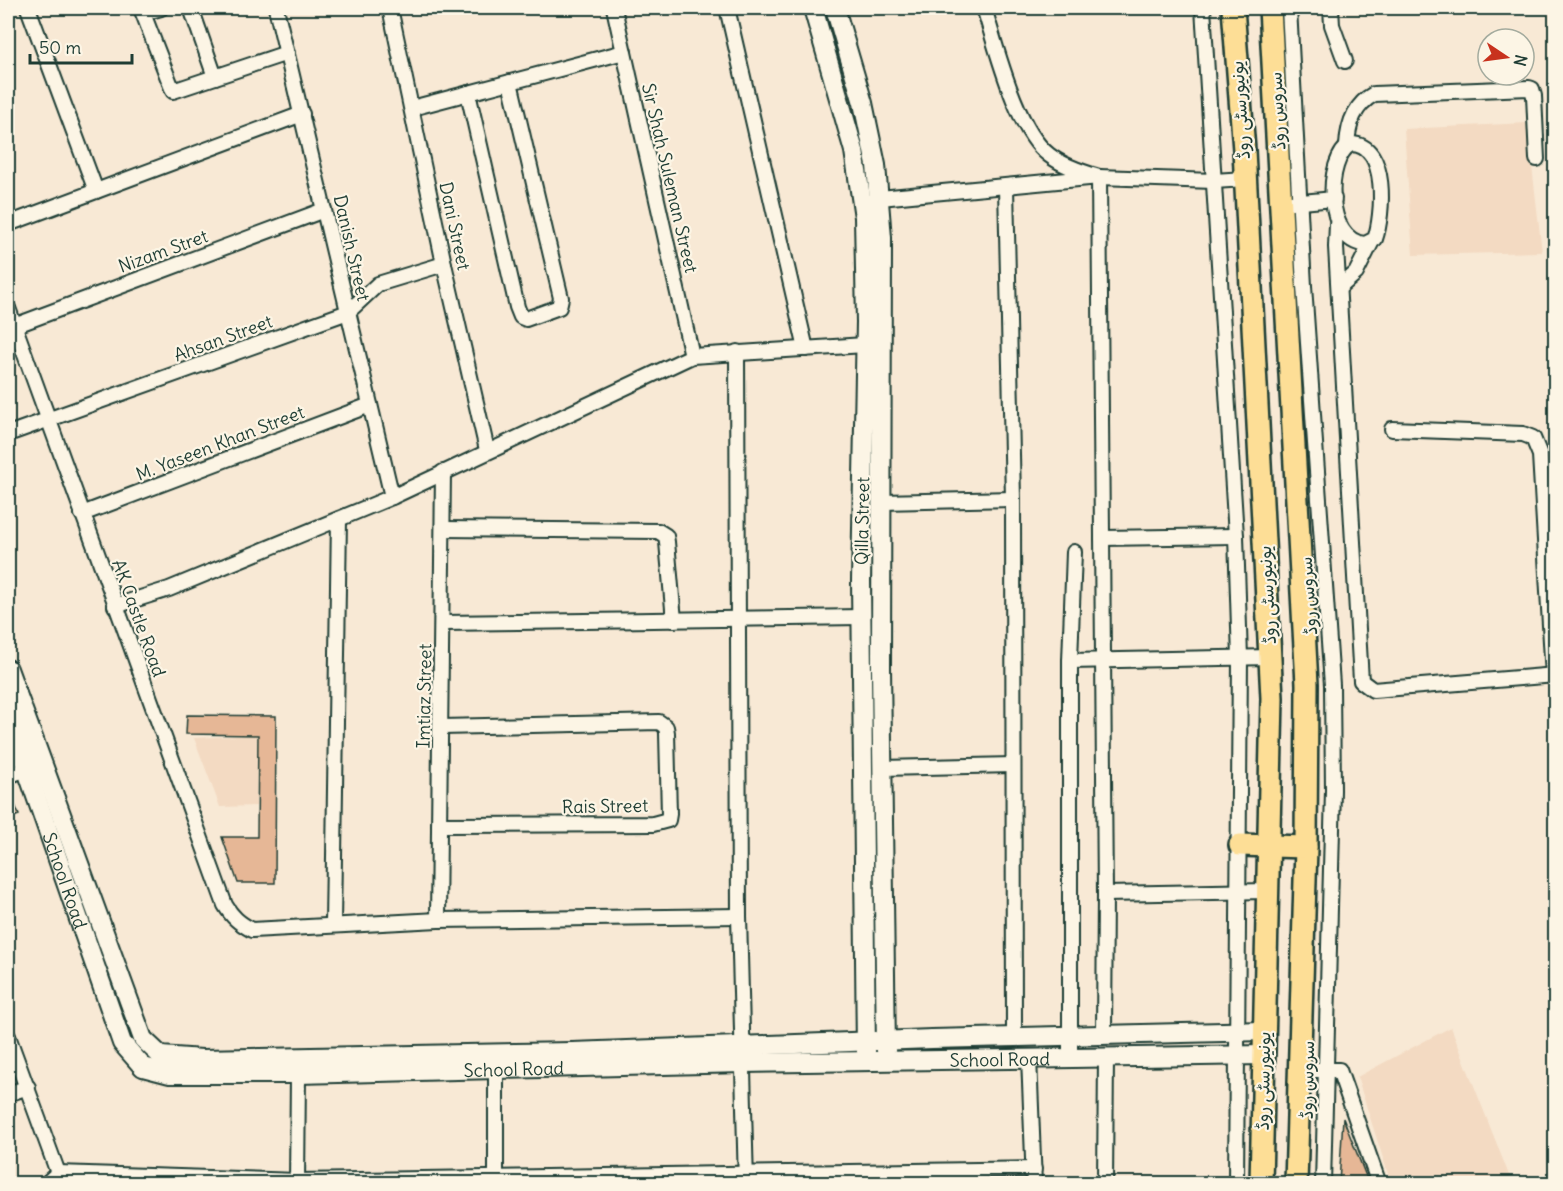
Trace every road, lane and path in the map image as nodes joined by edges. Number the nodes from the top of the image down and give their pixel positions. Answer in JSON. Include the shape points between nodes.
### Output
{"nodes":[{"id":1,"x":28,"y":8,"type":"edge"},
{"id":2,"x":161,"y":8,"type":"edge"},
{"id":3,"x":191,"y":8,"type":"edge"},
{"id":4,"x":276,"y":8,"type":"edge"},
{"id":5,"x":392,"y":8,"type":"edge"},
{"id":6,"x":614,"y":8,"type":"edge"},
{"id":7,"x":727,"y":8,"type":"edge"},
{"id":8,"x":813,"y":8,"type":"edge"},
{"id":9,"x":835,"y":8,"type":"edge"},
{"id":10,"x":984,"y":8,"type":"edge"},
{"id":11,"x":1203,"y":8,"type":"edge"},
{"id":12,"x":1233,"y":8,"type":"edge"},
{"id":13,"x":1331,"y":8,"type":"edge"},
{"id":14,"x":142,"y":10,"type":"edge"},
{"id":15,"x":1279,"y":12,"type":"edge"},
{"id":16,"x":624,"y":52,"type":"junction"},
{"id":17,"x":287,"y":53,"type":"junction"},
{"id":18,"x":1345,"y":61,"type":"dead end"},
{"id":19,"x":215,"y":77,"type":"junction"},
{"id":20,"x":510,"y":82,"type":"junction"},
{"id":21,"x":468,"y":93,"type":"junction"},
{"id":22,"x":863,"y":103,"type":"junction"},
{"id":23,"x":412,"y":108,"type":"junction"},
{"id":24,"x":843,"y":109,"type":"junction"},
{"id":25,"x":302,"y":114,"type":"junction"},
{"id":26,"x":1347,"y":146,"type":"junction"},
{"id":27,"x":1537,"y":159,"type":"dead end"},
{"id":28,"x":1099,"y":177,"type":"junction"},
{"id":29,"x":1245,"y":179,"type":"junction"},
{"id":30,"x":1214,"y":181,"type":"junction"},
{"id":31,"x":1006,"y":187,"type":"junction"},
{"id":32,"x":96,"y":191,"type":"junction"},
{"id":33,"x":880,"y":198,"type":"junction"},
{"id":34,"x":1334,"y":199,"type":"junction"},
{"id":35,"x":1290,"y":203,"type":"junction"},
{"id":36,"x":324,"y":210,"type":"junction"},
{"id":37,"x":8,"y":224,"type":"edge"},
{"id":38,"x":1337,"y":224,"type":"junction"},
{"id":39,"x":1371,"y":243,"type":"junction"},
{"id":40,"x":444,"y":264,"type":"junction"},
{"id":41,"x":1339,"y":288,"type":"junction"},
{"id":42,"x":8,"y":308,"type":"edge"},
{"id":43,"x":348,"y":312,"type":"junction"},
{"id":44,"x":14,"y":326,"type":"junction"},
{"id":45,"x":866,"y":345,"type":"junction"},
{"id":46,"x":806,"y":349,"type":"junction"},
{"id":47,"x":737,"y":352,"type":"junction"},
{"id":48,"x":692,"y":356,"type":"junction"},
{"id":49,"x":370,"y":405,"type":"junction"},
{"id":50,"x":48,"y":421,"type":"junction"},
{"id":51,"x":1392,"y":429,"type":"dead end"},
{"id":52,"x":8,"y":434,"type":"edge"},
{"id":53,"x":487,"y":450,"type":"junction"},
{"id":54,"x":443,"y":472,"type":"junction"},
{"id":55,"x":392,"y":497,"type":"junction"},
{"id":56,"x":1013,"y":499,"type":"junction"},
{"id":57,"x":882,"y":502,"type":"junction"},
{"id":58,"x":82,"y":514,"type":"junction"},
{"id":59,"x":339,"y":519,"type":"junction"},
{"id":60,"x":444,"y":529,"type":"junction"},
{"id":61,"x":1236,"y":536,"type":"junction"},
{"id":62,"x":1102,"y":538,"type":"junction"},
{"id":63,"x":1074,"y":552,"type":"dead end"},
{"id":64,"x":115,"y":606,"type":"junction"},
{"id":65,"x":861,"y":617,"type":"junction"},
{"id":66,"x":736,"y":619,"type":"junction"},
{"id":67,"x":674,"y":620,"type":"junction"},
{"id":68,"x":442,"y":623,"type":"junction"},
{"id":69,"x":1271,"y":657,"type":"junction"},
{"id":70,"x":1240,"y":658,"type":"junction"},
{"id":71,"x":1070,"y":661,"type":"junction"},
{"id":72,"x":1102,"y":661,"type":"junction"},
{"id":73,"x":8,"y":669,"type":"edge"},
{"id":74,"x":1554,"y":675,"type":"edge"},
{"id":75,"x":16,"y":724,"type":"edge"},
{"id":76,"x":442,"y":727,"type":"junction"},
{"id":77,"x":1014,"y":765,"type":"junction"},
{"id":78,"x":882,"y":768,"type":"junction"},
{"id":79,"x":26,"y":769,"type":"junction"},
{"id":80,"x":8,"y":776,"type":"edge"},
{"id":81,"x":439,"y":825,"type":"junction"},
{"id":82,"x":1240,"y":845,"type":"junction"},
{"id":83,"x":1268,"y":846,"type":"junction"},
{"id":84,"x":1306,"y":847,"type":"junction"},
{"id":85,"x":1331,"y":848,"type":"junction"},
{"id":86,"x":1266,"y":891,"type":"junction"},
{"id":87,"x":1240,"y":893,"type":"junction"},
{"id":88,"x":1106,"y":894,"type":"junction"},
{"id":89,"x":739,"y":916,"type":"junction"},
{"id":90,"x":438,"y":920,"type":"junction"},
{"id":91,"x":333,"y":924,"type":"junction"},
{"id":92,"x":1264,"y":1031,"type":"junction"},
{"id":93,"x":1237,"y":1032,"type":"junction"},
{"id":94,"x":1104,"y":1034,"type":"junction"},
{"id":95,"x":8,"y":1036,"type":"edge"},
{"id":96,"x":1070,"y":1036,"type":"junction"},
{"id":97,"x":1014,"y":1037,"type":"junction"},
{"id":98,"x":886,"y":1040,"type":"junction"},
{"id":99,"x":866,"y":1041,"type":"junction"},
{"id":100,"x":743,"y":1054,"type":"junction"},
{"id":101,"x":1237,"y":1054,"type":"junction"},
{"id":102,"x":1264,"y":1055,"type":"junction"},
{"id":103,"x":1106,"y":1056,"type":"junction"},
{"id":104,"x":1029,"y":1057,"type":"junction"},
{"id":105,"x":1070,"y":1057,"type":"junction"},
{"id":106,"x":867,"y":1061,"type":"junction"},
{"id":107,"x":886,"y":1062,"type":"junction"},
{"id":108,"x":223,"y":1066,"type":"junction"},
{"id":109,"x":496,"y":1069,"type":"junction"},
{"id":110,"x":1326,"y":1069,"type":"junction"},
{"id":111,"x":1298,"y":1070,"type":"junction"},
{"id":112,"x":298,"y":1074,"type":"junction"},
{"id":113,"x":28,"y":1087,"type":"junction"},
{"id":114,"x":8,"y":1094,"type":"edge"},
{"id":115,"x":58,"y":1173,"type":"junction"},
{"id":116,"x":1034,"y":1176,"type":"edge"},
{"id":117,"x":746,"y":1179,"type":"edge"},
{"id":118,"x":95,"y":1180,"type":"edge"},
{"id":119,"x":199,"y":1181,"type":"edge"},
{"id":120,"x":496,"y":1181,"type":"edge"},
{"id":121,"x":297,"y":1182,"type":"edge"},
{"id":122,"x":394,"y":1182,"type":"edge"},
{"id":123,"x":46,"y":1184,"type":"edge"},
{"id":124,"x":1105,"y":1184,"type":"edge"},
{"id":125,"x":1236,"y":1184,"type":"edge"},
{"id":126,"x":1262,"y":1184,"type":"edge"},
{"id":127,"x":1296,"y":1184,"type":"edge"},
{"id":128,"x":1323,"y":1184,"type":"edge"},
{"id":129,"x":1378,"y":1184,"type":"edge"}],
"edges":[{"from":1,"to":32,"type":"street"},
{"from":2,"to":14,"type":"street"},
{"from":3,"to":19,"type":"street"},
{"from":4,"to":17,"type":"street","name":"Danish Street"},
{"from":5,"to":23,"type":"street","name":"Dani Street"},
{"from":6,"to":16,"type":"street","name":"Sir Shah Suleman Street"},
{"from":7,"to":46,"type":"street"},
{"from":8,"to":24,"type":"street","name":"Qilla Street"},
{"from":9,"to":22,"type":"street","name":"Qilla Street"},
{"from":10,"to":28,"type":"street","via":[[1013,99],[1026,125],[1047,154],[1072,169]]},
{"from":11,"to":30,"type":"street"},
{"from":12,"to":29,"type":"main road","name":"یونیورسٹی روڈ"},
{"from":13,"to":18,"type":"street","via":[[1332,25]]},
{"from":14,"to":19,"type":"street","via":[[173,92]]},
{"from":15,"to":35,"type":"main road","name":"یونیورسٹی روڈ"},
{"from":16,"to":20,"type":"street"},
{"from":16,"to":48,"type":"street","name":"Sir Shah Suleman Street"},
{"from":17,"to":19,"type":"street"},
{"from":17,"to":25,"type":"street","name":"Danish Street"},
{"from":20,"to":21,"type":"street"},
{"from":20,"to":21,"type":"street","via":[[561,298],[559,307],[526,319],[517,307]]},
{"from":21,"to":23,"type":"street"},
{"from":22,"to":24,"type":"street"},
{"from":22,"to":33,"type":"street","name":"Qilla Street"},
{"from":23,"to":40,"type":"street","name":"Dani Street"},
{"from":24,"to":45,"type":"street","name":"Qilla Street","via":[[864,217]]},
{"from":25,"to":32,"type":"street"},
{"from":25,"to":36,"type":"street","name":"Danish Street"},
{"from":26,"to":27,"type":"street","via":[[1355,112],[1374,94],[1529,88],[1534,96]]},
{"from":26,"to":34,"type":"street","via":[[1336,170]]},
{"from":26,"to":39,"type":"street","via":[[1361,146],[1378,171],[1382,210]]},
{"from":28,"to":30,"type":"street"},
{"from":28,"to":31,"type":"street"},
{"from":28,"to":62,"type":"street"},
{"from":29,"to":30,"type":"street"},
{"from":29,"to":69,"type":"main road","name":"یونیورسٹی روڈ"},
{"from":30,"to":61,"type":"street"},
{"from":31,"to":33,"type":"street"},
{"from":31,"to":56,"type":"street"},
{"from":32,"to":37,"type":"street"},
{"from":33,"to":57,"type":"street","name":"Qilla Street"},
{"from":34,"to":35,"type":"street"},
{"from":34,"to":38,"type":"street"},
{"from":35,"to":84,"type":"main road","name":"یونیورسٹی روڈ","via":[[1307,684]]},
{"from":35,"to":85,"type":"street","name":"سروس روڈ","via":[[1332,685]]},
{"from":36,"to":43,"type":"street","name":"Danish Street"},
{"from":36,"to":44,"type":"street","name":"Nizam Stret"},
{"from":38,"to":39,"type":"street","via":[[1351,241]]},
{"from":38,"to":41,"type":"street"},
{"from":39,"to":41,"type":"street","via":[[1356,273]]},
{"from":40,"to":43,"type":"street","name":"Ahsan Street","via":[[378,284]]},
{"from":40,"to":53,"type":"street","name":"Dani Street"},
{"from":41,"to":74,"type":"street","via":[[1361,681],[1372,690]]},
{"from":42,"to":44,"type":"street","name":"AK Castle Road"},
{"from":43,"to":49,"type":"street","name":"Danish Street"},
{"from":43,"to":50,"type":"street","name":"Ahsan Street"},
{"from":44,"to":50,"type":"street","name":"AK Castle Road"},
{"from":45,"to":46,"type":"street"},
{"from":45,"to":65,"type":"street","name":"Qilla Street"},
{"from":46,"to":47,"type":"street"},
{"from":47,"to":48,"type":"street"},
{"from":47,"to":66,"type":"street"},
{"from":48,"to":53,"type":"street"},
{"from":49,"to":55,"type":"street","name":"Danish Street"},
{"from":49,"to":58,"type":"street","name":"M. Yaseen Khan Street"},
{"from":50,"to":52,"type":"street","name":"Ahsan Street"},
{"from":50,"to":58,"type":"street","name":"AK Castle Road"},
{"from":51,"to":74,"type":"street","via":[[1523,434],[1533,438],[1540,455]]},
{"from":53,"to":54,"type":"street"},
{"from":54,"to":55,"type":"street"},
{"from":54,"to":60,"type":"street","name":"Imtiaz Street"},
{"from":55,"to":59,"type":"street"},
{"from":56,"to":57,"type":"street"},
{"from":56,"to":77,"type":"street"},
{"from":57,"to":78,"type":"street","name":"Qilla Street"},
{"from":58,"to":64,"type":"street","name":"AK Castle Road"},
{"from":59,"to":64,"type":"street","via":[[169,589]]},
{"from":59,"to":91,"type":"street"},
{"from":60,"to":67,"type":"street","via":[[658,531],[666,536]]},
{"from":60,"to":68,"type":"street","name":"Imtiaz Street"},
{"from":61,"to":62,"type":"street"},
{"from":61,"to":70,"type":"street"},
{"from":62,"to":72,"type":"street"},
{"from":63,"to":71,"type":"street"},
{"from":64,"to":91,"type":"street","name":"AK Castle Road","via":[[232,917],[252,930]]},
{"from":65,"to":66,"type":"street"},
{"from":65,"to":99,"type":"street","name":"Qilla Street"},
{"from":66,"to":67,"type":"street"},
{"from":66,"to":89,"type":"street"},
{"from":67,"to":68,"type":"street"},
{"from":68,"to":76,"type":"street","name":"Imtiaz Street"},
{"from":69,"to":70,"type":"street"},
{"from":69,"to":83,"type":"main road","name":"یونیورسٹی روڈ"},
{"from":70,"to":72,"type":"street"},
{"from":70,"to":82,"type":"street"},
{"from":71,"to":72,"type":"street"},
{"from":71,"to":96,"type":"street"},
{"from":72,"to":88,"type":"street"},
{"from":73,"to":75,"type":"street","name":"School Road"},
{"from":75,"to":79,"type":"street","name":"School Road"},
{"from":75,"to":108,"type":"street","name":"School Road","via":[[143,1039],[162,1056]]},
{"from":76,"to":81,"type":"street","name":"Imtiaz Street"},
{"from":76,"to":81,"type":"street","name":"Rais Street","via":[[659,723],[668,733],[669,814],[668,820],[653,825]]},
{"from":77,"to":78,"type":"street"},
{"from":77,"to":97,"type":"street"},
{"from":78,"to":98,"type":"street","name":"Qilla Street"},
{"from":79,"to":80,"type":"street"},
{"from":79,"to":108,"type":"street","name":"School Road","via":[[122,1043],[143,1067],[170,1074]]},
{"from":81,"to":90,"type":"street","name":"Imtiaz Street"},
{"from":82,"to":83,"type":"main road"},
{"from":82,"to":87,"type":"street"},
{"from":83,"to":84,"type":"main road"},
{"from":83,"to":86,"type":"main road","name":"یونیورسٹی روڈ"},
{"from":84,"to":85,"type":"street"},
{"from":84,"to":111,"type":"main road","name":"یونیورسٹی روڈ"},
{"from":85,"to":110,"type":"street","name":"سروس روڈ"},
{"from":86,"to":87,"type":"street"},
{"from":86,"to":92,"type":"main road","name":"یونیورسٹی روڈ"},
{"from":87,"to":88,"type":"street"},
{"from":87,"to":93,"type":"street"},
{"from":88,"to":94,"type":"street"},
{"from":89,"to":90,"type":"street"},
{"from":89,"to":100,"type":"street"},
{"from":90,"to":91,"type":"street"},
{"from":92,"to":93,"type":"street","name":"School Road"},
{"from":92,"to":102,"type":"main road","name":"یونیورسٹی روڈ"},
{"from":93,"to":94,"type":"street","name":"School Road"},
{"from":93,"to":101,"type":"street"},
{"from":94,"to":96,"type":"street","name":"School Road"},
{"from":95,"to":113,"type":"street"},
{"from":96,"to":97,"type":"street","name":"School Road"},
{"from":96,"to":105,"type":"street"},
{"from":97,"to":98,"type":"street","name":"School Road"},
{"from":98,"to":99,"type":"street","name":"School Road"},
{"from":98,"to":107,"type":"street","name":"Qilla Street"},
{"from":99,"to":100,"type":"street","name":"School Road"},
{"from":99,"to":106,"type":"street","name":"Qilla Street"},
{"from":100,"to":106,"type":"street","name":"School Road"},
{"from":100,"to":108,"type":"street","name":"School Road","via":[[572,1052]]},
{"from":100,"to":109,"type":"street","name":"School Road"},
{"from":100,"to":117,"type":"street"},
{"from":101,"to":102,"type":"street","name":"School Road"},
{"from":101,"to":103,"type":"street","name":"School Road"},
{"from":101,"to":125,"type":"street"},
{"from":102,"to":126,"type":"main road","name":"یونیورسٹی روڈ"},
{"from":103,"to":105,"type":"street","name":"School Road"},
{"from":103,"to":124,"type":"street"},
{"from":104,"to":105,"type":"street","name":"School Road"},
{"from":104,"to":107,"type":"street","name":"School Road"},
{"from":104,"to":116,"type":"street"},
{"from":106,"to":107,"type":"street","name":"School Road"},
{"from":108,"to":112,"type":"street","name":"School Road"},
{"from":109,"to":112,"type":"street","name":"School Road"},
{"from":109,"to":120,"type":"street"},
{"from":110,"to":111,"type":"street"},
{"from":110,"to":128,"type":"street","name":"سروس روڈ"},
{"from":110,"to":129,"type":"street","via":[[1339,1070]]},
{"from":111,"to":127,"type":"main road","name":"یونیورسٹی روڈ"},
{"from":112,"to":121,"type":"street"},
{"from":113,"to":114,"type":"street"},
{"from":113,"to":115,"type":"street"},
{"from":115,"to":118,"type":"street"},
{"from":115,"to":123,"type":"street"},
{"from":116,"to":117,"type":"street"},
{"from":117,"to":120,"type":"street"},
{"from":118,"to":119,"type":"street"},
{"from":119,"to":121,"type":"street"},
{"from":120,"to":122,"type":"street"},
{"from":121,"to":122,"type":"street"}]}
